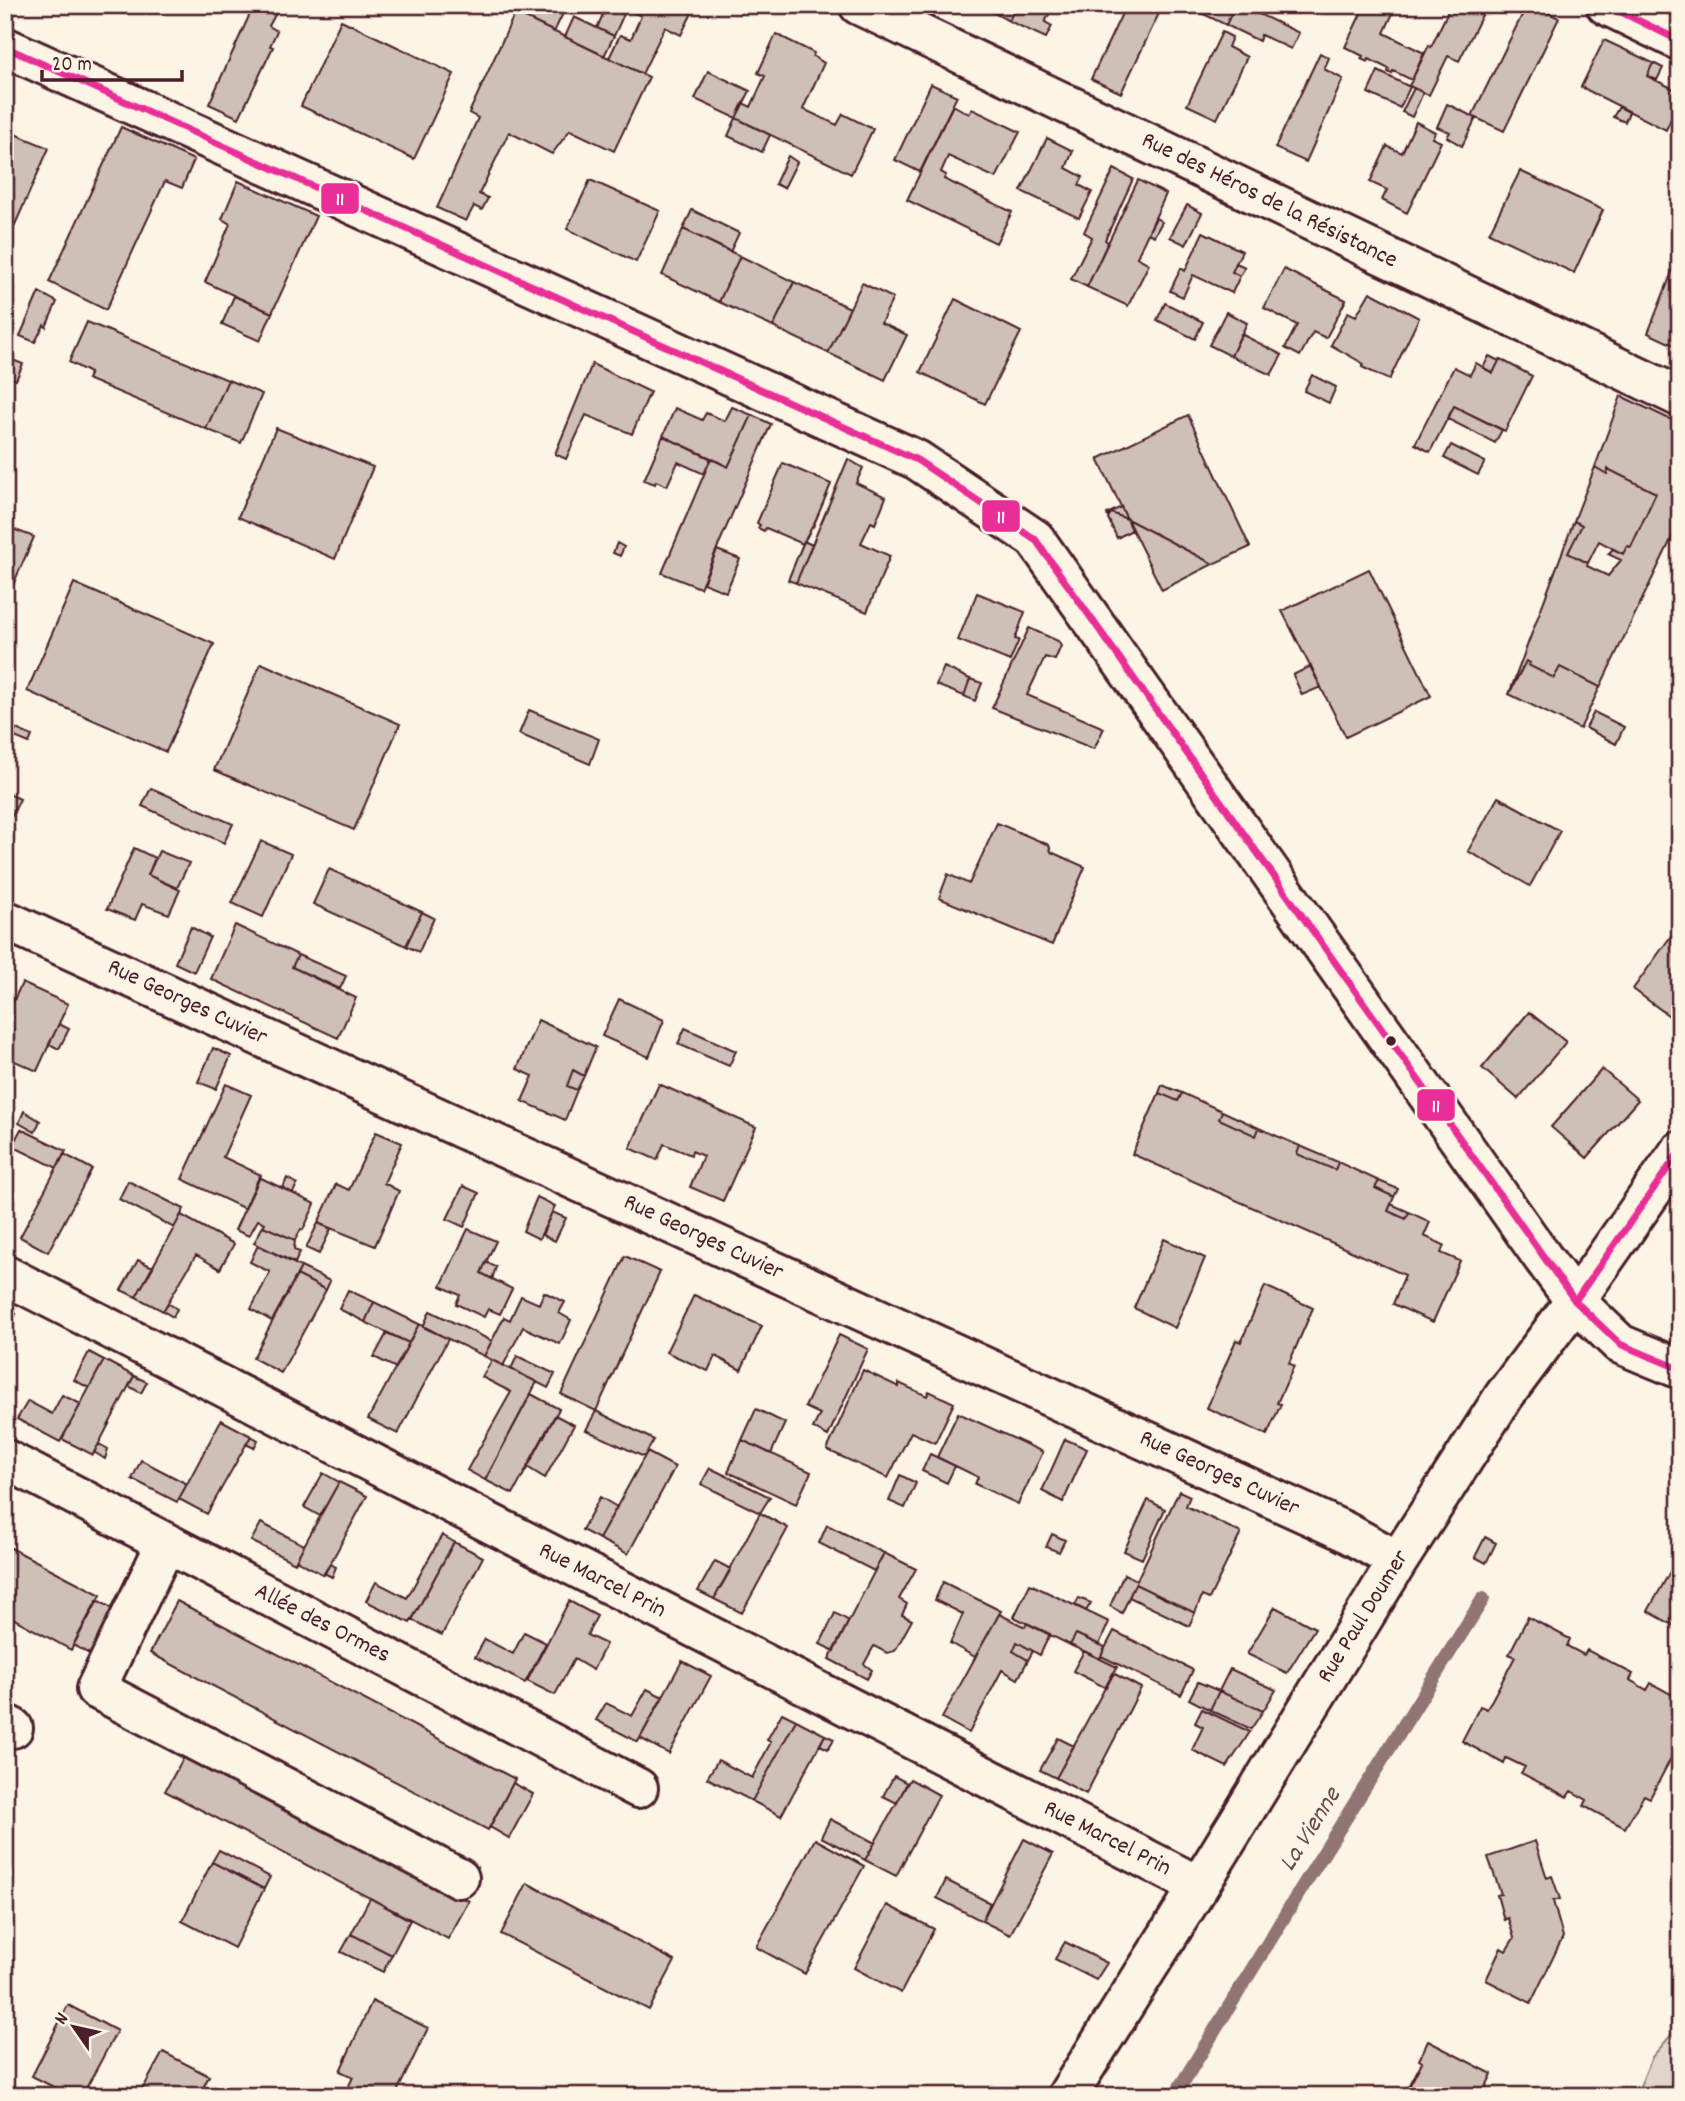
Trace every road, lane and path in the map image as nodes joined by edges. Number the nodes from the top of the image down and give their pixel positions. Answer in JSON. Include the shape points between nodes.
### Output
{"nodes":[{"id":1,"x":859,"y":5,"type":"edge"},
{"id":2,"x":1606,"y":5,"type":"edge"},
{"id":3,"x":1680,"y":41,"type":"edge"},
{"id":4,"x":5,"y":47,"type":"edge"},
{"id":5,"x":1680,"y":397,"type":"edge"},
{"id":6,"x":5,"y":920,"type":"edge"},
{"id":7,"x":1680,"y":1151,"type":"edge"},
{"id":8,"x":5,"y":1275,"type":"edge"},
{"id":9,"x":1575,"y":1301,"type":"junction"},
{"id":10,"x":1680,"y":1369,"type":"edge"},
{"id":11,"x":5,"y":1459,"type":"edge"},
{"id":12,"x":166,"y":1543,"type":"junction"},
{"id":13,"x":1398,"y":1561,"type":"junction"},
{"id":14,"x":638,"y":1788,"type":"dead end"},
{"id":15,"x":459,"y":1878,"type":"dead end"},
{"id":16,"x":1199,"y":1886,"type":"junction"},
{"id":17,"x":1067,"y":2096,"type":"edge"}],
"edges":[{"from":1,"to":5,"type":"street","name":"Rue des Héros de la Résistance"},
{"from":2,"to":3,"type":"street"},
{"from":4,"to":9,"type":"street","via":[[916,460],[1035,539]]},
{"from":6,"to":13,"type":"street","name":"Rue Georges Cuvier","via":[[1344,1531]]},
{"from":7,"to":9,"type":"street","name":"Rue Paul Doumer"},
{"from":8,"to":16,"type":"street","name":"Rue Marcel Prin"},
{"from":9,"to":10,"type":"street","via":[[1620,1344]]},
{"from":9,"to":13,"type":"street","name":"Rue Paul Doumer","via":[[1504,1396]]},
{"from":11,"to":12,"type":"street","name":"Allée des Ormes"},
{"from":12,"to":14,"type":"street","name":"Allée des Ormes"},
{"from":12,"to":15,"type":"street","via":[[96,1689]]},
{"from":13,"to":16,"type":"street","name":"Rue Paul Doumer"},
{"from":16,"to":17,"type":"street","name":"Rue Paul Doumer"}]}
